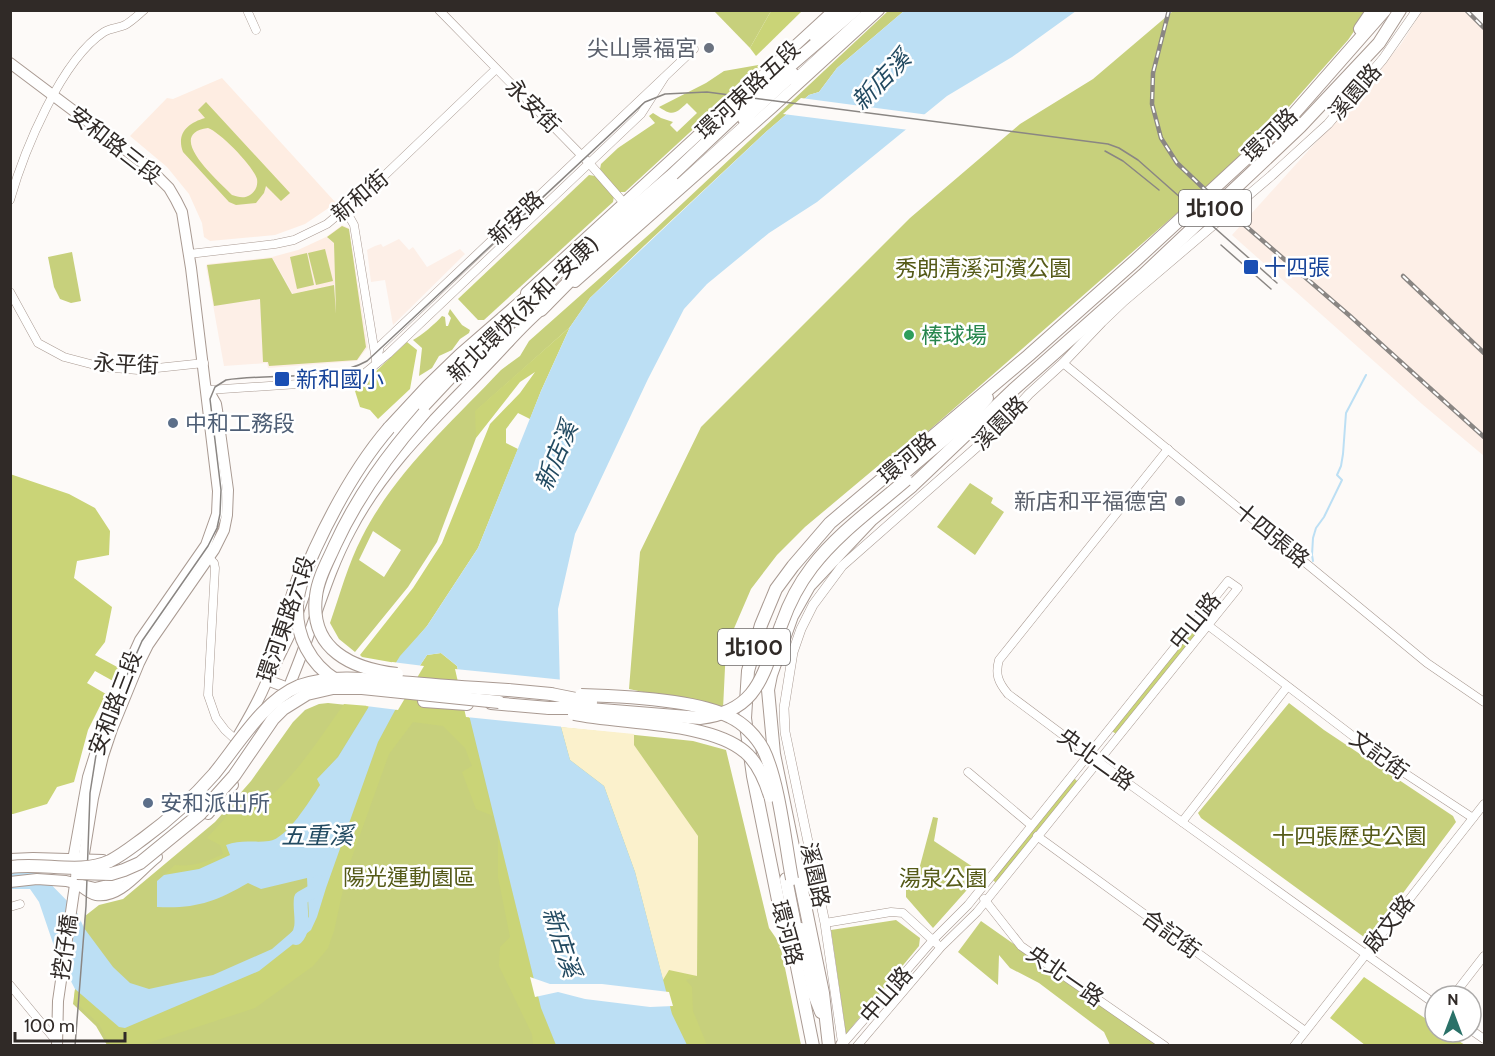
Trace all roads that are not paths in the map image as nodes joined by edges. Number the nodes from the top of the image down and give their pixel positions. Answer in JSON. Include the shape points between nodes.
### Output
{"nodes":[{"id":1,"x":144,"y":10,"type":"edge"},
{"id":2,"x":247,"y":10,"type":"edge"},
{"id":3,"x":439,"y":10,"type":"edge"},
{"id":4,"x":834,"y":10,"type":"edge"},
{"id":5,"x":844,"y":10,"type":"edge"},
{"id":6,"x":855,"y":10,"type":"edge"},
{"id":7,"x":863,"y":10,"type":"edge"},
{"id":8,"x":869,"y":10,"type":"edge"},
{"id":9,"x":879,"y":10,"type":"edge"},
{"id":10,"x":1373,"y":10,"type":"edge"},
{"id":11,"x":1385,"y":10,"type":"edge"},
{"id":12,"x":1400,"y":10,"type":"edge"},
{"id":13,"x":1417,"y":10,"type":"edge"},
{"id":14,"x":256,"y":30,"type":"dead end"},
{"id":15,"x":694,"y":49,"type":"dead end"},
{"id":16,"x":10,"y":63,"type":"edge"},
{"id":17,"x":496,"y":69,"type":"junction"},
{"id":18,"x":664,"y":78,"type":"junction"},
{"id":19,"x":1323,"y":80,"type":"junction"},
{"id":20,"x":53,"y":96,"type":"junction"},
{"id":21,"x":692,"y":143,"type":"junction"},
{"id":22,"x":721,"y":153,"type":"joint"},
{"id":23,"x":581,"y":155,"type":"junction"},
{"id":24,"x":589,"y":163,"type":"junction"},
{"id":25,"x":662,"y":170,"type":"junction"},
{"id":26,"x":654,"y":189,"type":"junction"},
{"id":27,"x":10,"y":200,"type":"edge"},
{"id":28,"x":624,"y":203,"type":"junction"},
{"id":29,"x":345,"y":209,"type":"junction"},
{"id":30,"x":189,"y":254,"type":"junction"},
{"id":31,"x":556,"y":274,"type":"junction"},
{"id":32,"x":10,"y":292,"type":"edge"},
{"id":33,"x":541,"y":310,"type":"junction"},
{"id":34,"x":508,"y":341,"type":"junction"},
{"id":35,"x":1028,"y":356,"type":"junction"},
{"id":36,"x":204,"y":363,"type":"junction"},
{"id":37,"x":376,"y":363,"type":"junction"},
{"id":38,"x":1063,"y":363,"type":"junction"},
{"id":39,"x":208,"y":390,"type":"junction"},
{"id":40,"x":1013,"y":390,"type":"junction"},
{"id":41,"x":1168,"y":449,"type":"junction"},
{"id":42,"x":904,"y":477,"type":"junction"},
{"id":43,"x":205,"y":554,"type":"junction"},
{"id":44,"x":1198,"y":618,"type":"junction"},
{"id":45,"x":1208,"y":625,"type":"junction"},
{"id":46,"x":269,"y":675,"type":"junction"},
{"id":47,"x":1287,"y":687,"type":"junction"},
{"id":48,"x":288,"y":688,"type":"junction"},
{"id":49,"x":508,"y":690,"type":"junction"},
{"id":50,"x":551,"y":694,"type":"junction"},
{"id":51,"x":499,"y":702,"type":"junction"},
{"id":52,"x":1485,"y":702,"type":"edge"},
{"id":53,"x":549,"y":708,"type":"junction"},
{"id":54,"x":269,"y":716,"type":"junction"},
{"id":55,"x":236,"y":740,"type":"junction"},
{"id":56,"x":1088,"y":753,"type":"junction"},
{"id":57,"x":1098,"y":761,"type":"junction"},
{"id":58,"x":968,"y":772,"type":"dead end"},
{"id":59,"x":1485,"y":804,"type":"edge"},
{"id":60,"x":1473,"y":818,"type":"junction"},
{"id":61,"x":1182,"y":822,"type":"junction"},
{"id":62,"x":1031,"y":825,"type":"junction"},
{"id":63,"x":1037,"y":836,"type":"junction"},
{"id":64,"x":152,"y":847,"type":"junction"},
{"id":65,"x":10,"y":859,"type":"edge"},
{"id":66,"x":52,"y":859,"type":"junction"},
{"id":67,"x":149,"y":863,"type":"junction"},
{"id":68,"x":10,"y":867,"type":"edge"},
{"id":69,"x":10,"y":873,"type":"edge"},
{"id":70,"x":76,"y":873,"type":"junction"},
{"id":71,"x":789,"y":879,"type":"junction"},
{"id":72,"x":52,"y":880,"type":"junction"},
{"id":73,"x":10,"y":882,"type":"edge"},
{"id":74,"x":110,"y":884,"type":"junction"},
{"id":75,"x":977,"y":893,"type":"junction"},
{"id":76,"x":778,"y":900,"type":"junction"},
{"id":77,"x":986,"y":901,"type":"junction"},
{"id":78,"x":20,"y":904,"type":"dead end"},
{"id":79,"x":10,"y":907,"type":"edge"},
{"id":80,"x":825,"y":923,"type":"junction"},
{"id":81,"x":933,"y":940,"type":"junction"},
{"id":82,"x":940,"y":947,"type":"junction"},
{"id":83,"x":1366,"y":953,"type":"junction"},
{"id":84,"x":1485,"y":956,"type":"edge"},
{"id":85,"x":1463,"y":984,"type":"edge"},
{"id":86,"x":10,"y":985,"type":"edge"},
{"id":87,"x":1423,"y":995,"type":"edge"},
{"id":88,"x":826,"y":1027,"type":"junction"},
{"id":89,"x":1305,"y":1031,"type":"junction"},
{"id":90,"x":58,"y":1044,"type":"edge"},
{"id":91,"x":842,"y":1045,"type":"edge"},
{"id":92,"x":807,"y":1046,"type":"edge"},
{"id":93,"x":813,"y":1046,"type":"edge"},
{"id":94,"x":818,"y":1046,"type":"edge"},
{"id":95,"x":829,"y":1046,"type":"edge"},
{"id":96,"x":857,"y":1046,"type":"edge"},
{"id":97,"x":1165,"y":1046,"type":"edge"},
{"id":98,"x":1294,"y":1046,"type":"edge"}],
"edges":[{"from":1,"to":20,"type":"street","via":[[127,24],[104,31],[79,56]]},
{"from":2,"to":14,"type":"street"},
{"from":3,"to":17,"type":"street","name":"永安街"},
{"from":4,"to":21,"type":"main road","name":"環河東路五段"},
{"from":5,"to":21,"type":"street","via":[[707,138]]},
{"from":6,"to":26,"type":"highway","name":"新北環快(永和-安康)"},
{"from":7,"to":33,"type":"highway","name":"新北環快(永和-安康)","via":[[607,243]]},
{"from":8,"to":33,"type":"street"},
{"from":9,"to":22,"type":"main road","name":"環河東路五段"},
{"from":10,"to":19,"type":"highway"},
{"from":11,"to":19,"type":"highway","name":"環河路","number":"北100"},
{"from":12,"to":40,"type":"highway","name":"環河路","number":"北100","via":[[1379,43],[1300,128]]},
{"from":13,"to":38,"type":"street","name":"溪園路","via":[[1383,59],[1328,124],[1124,301]]},
{"from":15,"to":18,"type":"street","name":"新安路"},
{"from":16,"to":20,"type":"main road","name":"安和路三段"},
{"from":17,"to":23,"type":"street","name":"永安街"},
{"from":17,"to":29,"type":"street","name":"新和街","via":[[438,127]]},
{"from":18,"to":23,"type":"street","name":"新安路"},
{"from":18,"to":24,"type":"street","name":"新安路","via":[[641,114]]},
{"from":19,"to":35,"type":"highway","name":"環河路","number":"北100","via":[[1291,117]]},
{"from":20,"to":27,"type":"street","via":[[22,161]]},
{"from":20,"to":30,"type":"main road","name":"安和路三段","via":[[147,166],[169,188],[182,212]]},
{"from":21,"to":25,"type":"main road","name":"環河東路五段"},
{"from":22,"to":33,"type":"main road","name":"環河東路六段"},
{"from":23,"to":24,"type":"street","name":"永安街"},
{"from":23,"to":37,"type":"street","name":"新安路","via":[[380,346]]},
{"from":24,"to":28,"type":"street","name":"永安街"},
{"from":24,"to":37,"type":"street","name":"新安路"},
{"from":25,"to":26,"type":"highway"},
{"from":25,"to":28,"type":"main road","name":"環河東路六段"},
{"from":26,"to":31,"type":"highway","name":"新北環快(永和-安康)"},
{"from":28,"to":46,"type":"main road","name":"環河東路六段","via":[[422,387],[367,451],[329,510],[295,583]]},
{"from":29,"to":30,"type":"street","name":"新和街","via":[[327,224],[294,240]]},
{"from":29,"to":37,"type":"street","via":[[354,225]]},
{"from":30,"to":36,"type":"main road","name":"安和路三段"},
{"from":31,"to":46,"type":"highway","name":"新北環快(永和-安康)","via":[[527,307],[462,365],[372,464],[327,539]]},
{"from":31,"to":51,"type":"highway","bridge":true,"via":[[460,355],[389,428],[343,493],[306,571],[297,604],[302,640],[311,657],[332,678],[356,690],[382,697],[471,705]]},
{"from":32,"to":36,"type":"street","name":"永平街","via":[[38,343],[64,357],[102,367],[138,370]]},
{"from":33,"to":34,"type":"main road","name":"環河東路六段"},
{"from":34,"to":48,"type":"main road","name":"環河東路六段","via":[[412,443],[376,488],[332,571]]},
{"from":34,"to":49,"type":"highway","bridge":true,"via":[[462,375],[424,413],[374,475],[345,523],[319,583],[316,603],[318,624],[330,647],[358,667]]},
{"from":35,"to":42,"type":"highway","via":[[967,420]]},
{"from":35,"to":76,"type":"highway","name":"環河路","number":"北100","via":[[830,523],[776,589],[748,671],[745,718]]},
{"from":36,"to":39,"type":"main road","name":"安和路三段"},
{"from":37,"to":39,"type":"street","name":"新安路","via":[[344,381]]},
{"from":38,"to":41,"type":"street","name":"十四張路"},
{"from":38,"to":80,"type":"street","name":"溪園路","via":[[995,431],[842,566],[813,604],[801,629],[788,674],[785,732]]},
{"from":39,"to":43,"type":"main road","name":"安和路三段","via":[[218,503]]},
{"from":40,"to":42,"type":"highway"},
{"from":40,"to":88,"type":"highway","name":"環河路","number":"北100","via":[[872,519],[809,586],[792,616],[774,663],[768,690],[774,754],[823,993]]},
{"from":41,"to":52,"type":"street","name":"十四張路","via":[[1427,663]]},
{"from":41,"to":56,"type":"street","name":"央北二路","via":[[996,668],[997,678],[1008,694]]},
{"from":42,"to":50,"type":"highway","bridge":true,"via":[[839,530],[801,572],[785,598],[752,684],[735,701],[722,708],[696,712],[606,705]]},
{"from":42,"to":53,"type":"highway","bridge":true,"via":[[813,566],[788,609],[760,682],[742,704],[700,718]]},
{"from":43,"to":55,"type":"street","via":[[215,568],[208,695],[216,718]]},
{"from":43,"to":70,"type":"main road","name":"安和路三段","via":[[140,640],[103,725],[88,777]]},
{"from":44,"to":45,"type":"street","name":"文記街"},
{"from":44,"to":45,"type":"street","name":"中山路","via":[[1228,580],[1238,588]]},
{"from":44,"to":56,"type":"street","name":"中山路"},
{"from":45,"to":47,"type":"street","name":"文記街"},
{"from":45,"to":57,"type":"street","name":"中山路"},
{"from":46,"to":48,"type":"main road"},
{"from":46,"to":55,"type":"main road","name":"環河東路六段"},
{"from":47,"to":60,"type":"street","name":"文記街","via":[[1383,759]]},
{"from":47,"to":61,"type":"street"},
{"from":48,"to":67,"type":"main road","name":"環河東路六段","via":[[263,743],[231,789],[194,827]]},
{"from":49,"to":50,"type":"highway"},
{"from":49,"to":54,"type":"highway","bridge":true,"via":[[329,679],[297,687],[275,702]]},
{"from":50,"to":71,"type":"highway","bridge":true,"via":[[696,706],[740,723],[762,748],[771,770]]},
{"from":51,"to":53,"type":"highway"},
{"from":51,"to":54,"type":"highway","bridge":true,"via":[[333,688],[297,699]]},
{"from":53,"to":71,"type":"highway","bridge":true,"via":[[709,733],[735,744],[753,760],[767,786]]},
{"from":54,"to":64,"type":"highway","bridge":true,"via":[[206,795]]},
{"from":54,"to":68,"type":"highway","bridge":true,"via":[[252,725],[197,794],[126,852],[88,866]]},
{"from":54,"to":69,"type":"highway","bridge":true,"via":[[255,748],[217,797],[140,863],[111,874],[26,870]]},
{"from":55,"to":70,"type":"main road","name":"環河東路六段","via":[[200,787],[152,830],[112,859],[96,861]]},
{"from":56,"to":57,"type":"street","name":"央北二路"},
{"from":56,"to":62,"type":"street","name":"中山路"},
{"from":57,"to":61,"type":"street","name":"央北二路"},
{"from":57,"to":63,"type":"street","name":"中山路"},
{"from":58,"to":62,"type":"street"},
{"from":59,"to":60,"type":"street","name":"啟文路"},
{"from":60,"to":83,"type":"street","name":"啟文路"},
{"from":61,"to":83,"type":"street","name":"央北二路"},
{"from":62,"to":75,"type":"street","name":"中山路"},
{"from":63,"to":77,"type":"street","name":"中山路"},
{"from":63,"to":89,"type":"street","name":"合記街"},
{"from":64,"to":70,"type":"highway","via":[[112,873]]},
{"from":64,"to":74,"type":"highway"},
{"from":65,"to":66,"type":"main road"},
{"from":66,"to":70,"type":"main road"},
{"from":66,"to":72,"type":"main road"},
{"from":67,"to":70,"type":"main road","name":"環河東路六段","via":[[120,889],[105,894],[94,895]]},
{"from":67,"to":74,"type":"main road","name":"環河東路六段"},
{"from":70,"to":72,"type":"main road"},
{"from":70,"to":74,"type":"main road","name":"環河東路六段","via":[[95,888]]},
{"from":70,"to":90,"type":"main road","name":"挖仔橋","via":[[58,1001]]},
{"from":71,"to":88,"type":"highway","via":[[814,994]]},
{"from":71,"to":94,"type":"highway"},
{"from":72,"to":73,"type":"main road"},
{"from":75,"to":77,"type":"street","name":"央北一路"},
{"from":75,"to":81,"type":"street","name":"中山路"},
{"from":76,"to":92,"type":"highway"},
{"from":76,"to":93,"type":"highway","name":"環河路","number":"北100","via":[[792,942]]},
{"from":77,"to":82,"type":"street","name":"中山路"},
{"from":77,"to":97,"type":"street","name":"央北一路","via":[[1021,946]]},
{"from":78,"to":79,"type":"street"},
{"from":80,"to":81,"type":"street","name":"溪園路","via":[[903,913]]},
{"from":80,"to":91,"type":"street","name":"溪園路"},
{"from":81,"to":82,"type":"street","name":"溪園路"},
{"from":81,"to":91,"type":"street","name":"中山路"},
{"from":82,"to":96,"type":"street","name":"中山路"},
{"from":83,"to":87,"type":"street","name":"央北二路"},
{"from":83,"to":89,"type":"street","name":"啟文路"},
{"from":84,"to":85,"type":"street"},
{"from":86,"to":90,"type":"street"},
{"from":88,"to":95,"type":"highway","name":"環河路","number":"北100"},
{"from":89,"to":98,"type":"street","name":"啟文路"}]}
